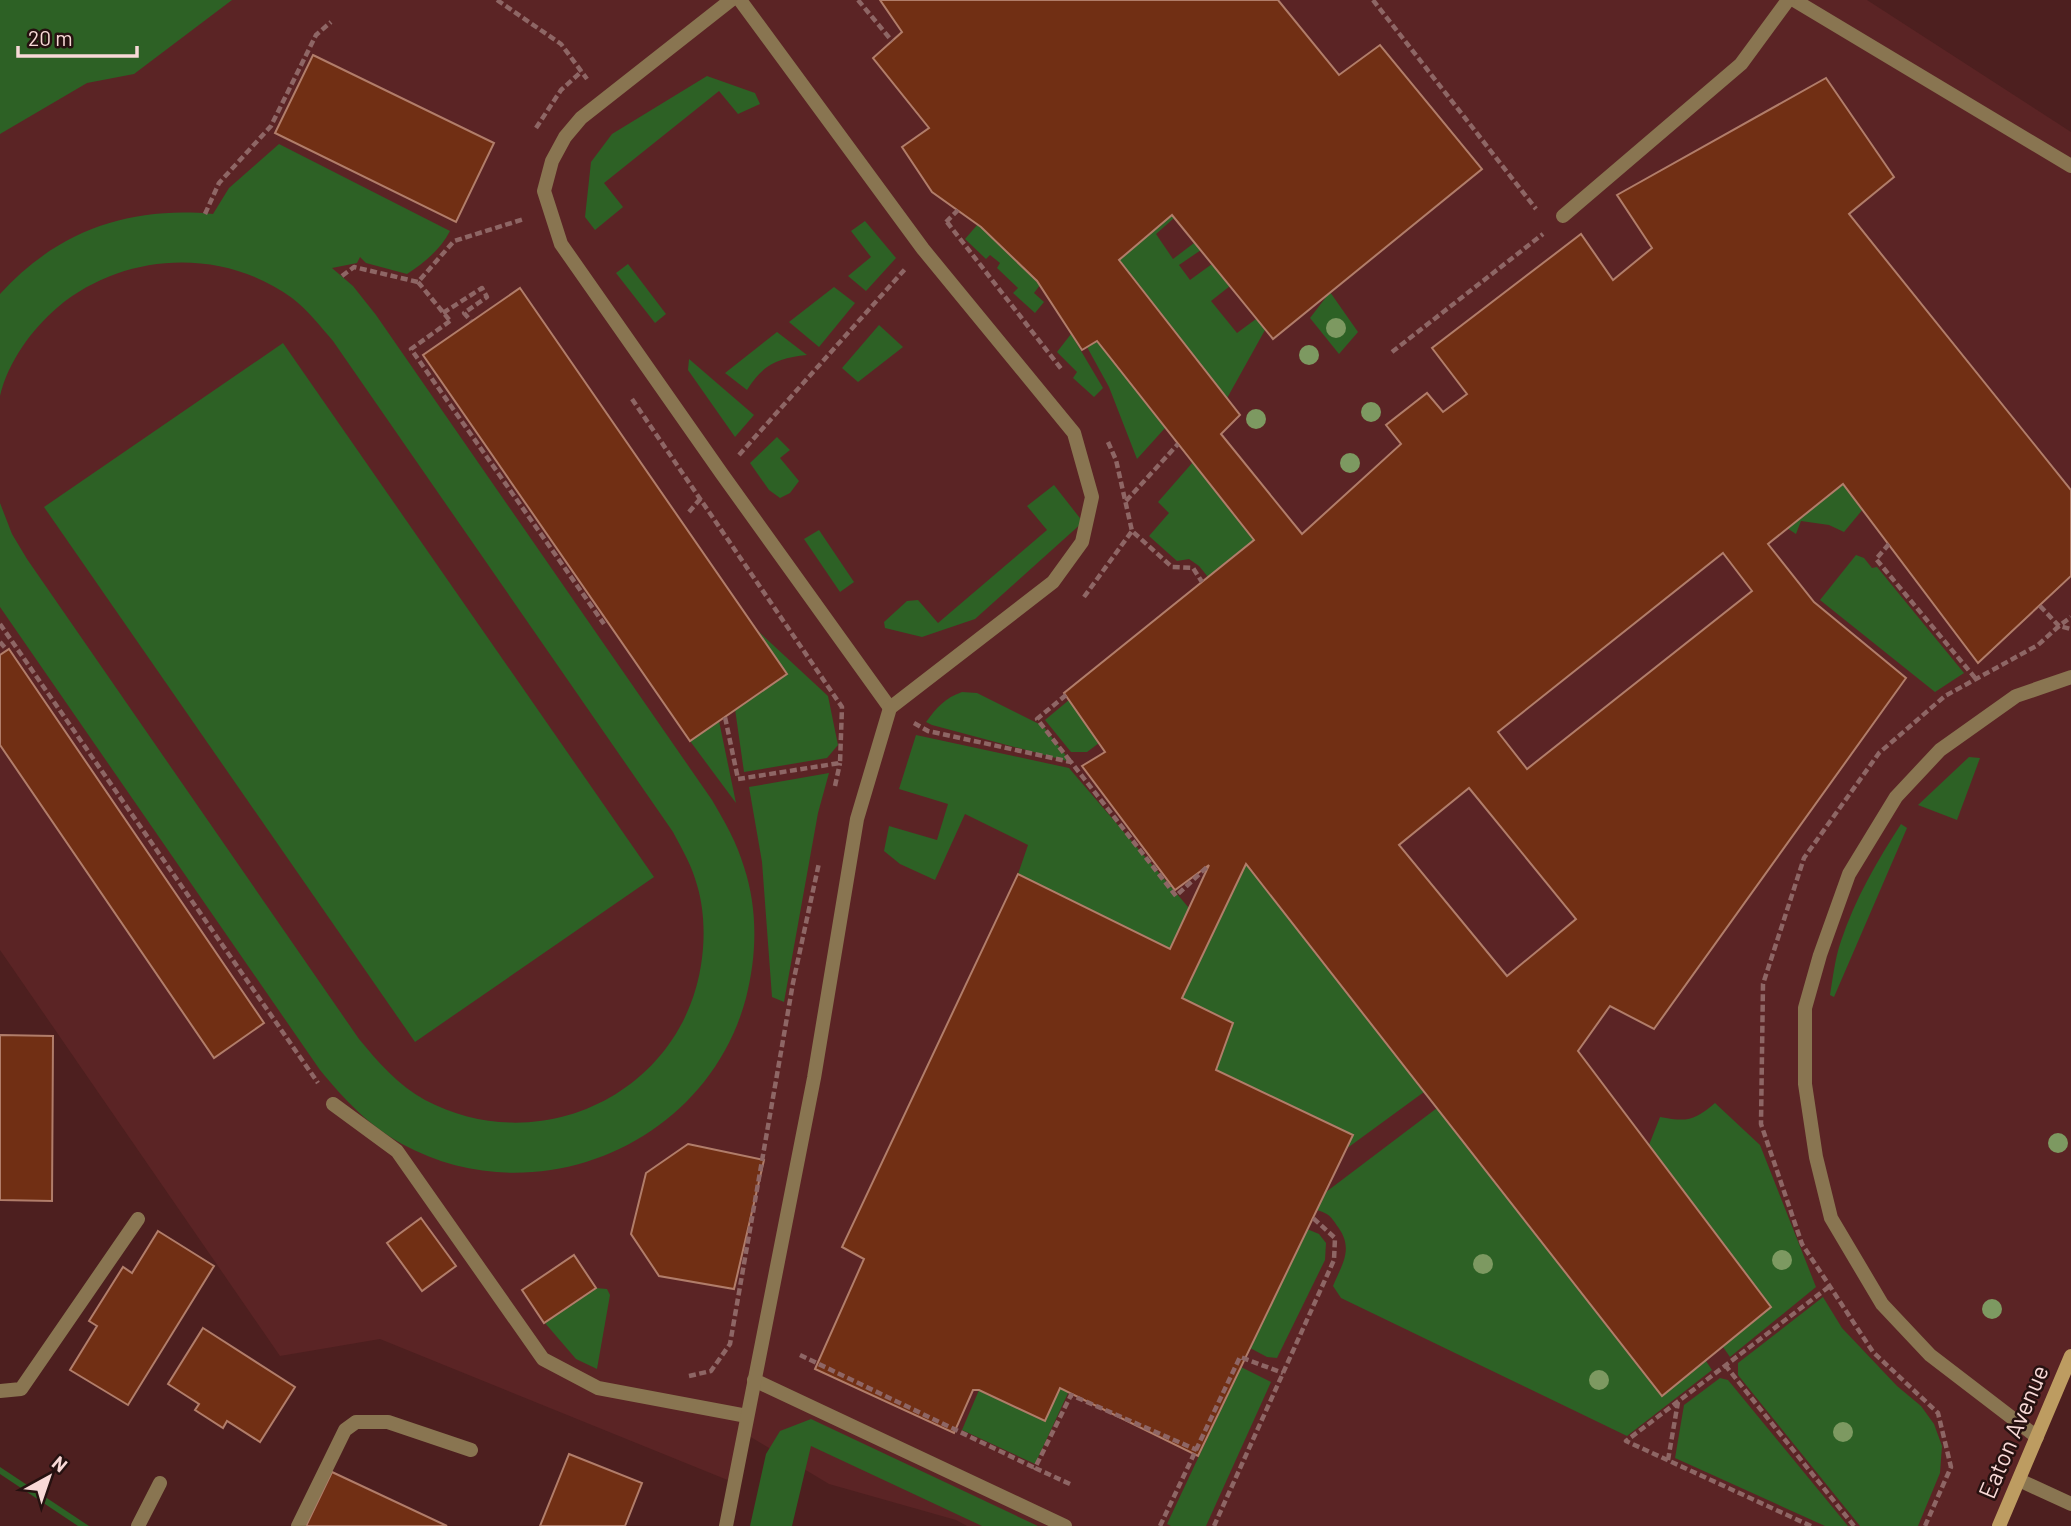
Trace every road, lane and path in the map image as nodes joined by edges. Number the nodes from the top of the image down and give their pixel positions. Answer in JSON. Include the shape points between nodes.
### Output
{"nodes":[{"id":1,"x":496,"y":0,"type":"edge"},
{"id":2,"x":731,"y":0,"type":"edge"},
{"id":3,"x":740,"y":0,"type":"edge"},
{"id":4,"x":858,"y":0,"type":"edge"},
{"id":5,"x":1373,"y":0,"type":"edge"},
{"id":6,"x":1788,"y":0,"type":"edge"},
{"id":7,"x":1794,"y":0,"type":"edge"},
{"id":8,"x":331,"y":22,"type":"dead end"},
{"id":9,"x":892,"y":41,"type":"dead end"},
{"id":10,"x":582,"y":71,"type":"junction"},
{"id":11,"x":603,"y":101,"type":"junction"},
{"id":12,"x":533,"y":135,"type":"dead end"},
{"id":13,"x":2071,"y":166,"type":"edge"},
{"id":14,"x":523,"y":207,"type":"dead end"},
{"id":15,"x":958,"y":210,"type":"dead end"},
{"id":16,"x":205,"y":214,"type":"dead end"},
{"id":17,"x":1563,"y":216,"type":"dead end"},
{"id":18,"x":1542,"y":217,"type":"dead end"},
{"id":19,"x":524,"y":219,"type":"junction"},
{"id":20,"x":1550,"y":228,"type":"dead end"},
{"id":21,"x":527,"y":229,"type":"dead end"},
{"id":22,"x":923,"y":248,"type":"junction"},
{"id":23,"x":342,"y":276,"type":"dead end"},
{"id":24,"x":418,"y":282,"type":"junction"},
{"id":25,"x":443,"y":313,"type":"junction"},
{"id":26,"x":471,"y":321,"type":"dead end"},
{"id":27,"x":1392,"y":352,"type":"dead end"},
{"id":28,"x":631,"y":397,"type":"dead end"},
{"id":29,"x":1178,"y":444,"type":"dead end"},
{"id":30,"x":722,"y":474,"type":"junction"},
{"id":31,"x":700,"y":499,"type":"junction"},
{"id":32,"x":1126,"y":502,"type":"dead end"},
{"id":33,"x":689,"y":512,"type":"dead end"},
{"id":34,"x":1132,"y":531,"type":"dead end"},
{"id":35,"x":1889,"y":544,"type":"dead end"},
{"id":36,"x":1084,"y":597,"type":"dead end"},
{"id":37,"x":2040,"y":606,"type":"dead end"},
{"id":38,"x":2071,"y":617,"type":"edge"},
{"id":39,"x":0,"y":624,"type":"edge"},
{"id":40,"x":604,"y":624,"type":"dead end"},
{"id":41,"x":2059,"y":626,"type":"junction"},
{"id":42,"x":2071,"y":629,"type":"edge"},
{"id":43,"x":0,"y":642,"type":"edge"},
{"id":44,"x":7,"y":650,"type":"dead end"},
{"id":45,"x":2071,"y":677,"type":"edge"},
{"id":46,"x":1976,"y":679,"type":"junction"},
{"id":47,"x":1066,"y":695,"type":"dead end"},
{"id":48,"x":890,"y":708,"type":"junction"},
{"id":49,"x":725,"y":717,"type":"dead end"},
{"id":50,"x":1071,"y":762,"type":"junction"},
{"id":51,"x":840,"y":763,"type":"junction"},
{"id":52,"x":834,"y":789,"type":"dead end"},
{"id":53,"x":821,"y":854,"type":"dead end"},
{"id":54,"x":1209,"y":865,"type":"dead end"},
{"id":55,"x":333,"y":1104,"type":"joint"},
{"id":56,"x":138,"y":1219,"type":"dead end"},
{"id":57,"x":1313,"y":1219,"type":"dead end"},
{"id":58,"x":1830,"y":1286,"type":"junction"},
{"id":59,"x":800,"y":1355,"type":"dead end"},
{"id":60,"x":2071,"y":1356,"type":"edge"},
{"id":61,"x":1725,"y":1365,"type":"junction"},
{"id":62,"x":1283,"y":1373,"type":"junction"},
{"id":63,"x":680,"y":1378,"type":"dead end"},
{"id":64,"x":754,"y":1380,"type":"junction"},
{"id":65,"x":0,"y":1391,"type":"edge"},
{"id":66,"x":1678,"y":1401,"type":"junction"},
{"id":67,"x":747,"y":1416,"type":"junction"},
{"id":68,"x":2037,"y":1437,"type":"junction"},
{"id":69,"x":471,"y":1450,"type":"dead end"},
{"id":70,"x":1196,"y":1450,"type":"junction"},
{"id":71,"x":1668,"y":1460,"type":"junction"},
{"id":72,"x":1034,"y":1468,"type":"junction"},
{"id":73,"x":2019,"y":1480,"type":"junction"},
{"id":74,"x":160,"y":1483,"type":"dead end"},
{"id":75,"x":1070,"y":1484,"type":"dead end"},
{"id":76,"x":2071,"y":1504,"type":"edge"},
{"id":77,"x":138,"y":1526,"type":"edge"},
{"id":78,"x":298,"y":1526,"type":"edge"},
{"id":79,"x":726,"y":1526,"type":"edge"},
{"id":80,"x":1065,"y":1526,"type":"edge"},
{"id":81,"x":1160,"y":1526,"type":"edge"},
{"id":82,"x":1214,"y":1526,"type":"edge"},
{"id":83,"x":1811,"y":1526,"type":"edge"},
{"id":84,"x":1854,"y":1526,"type":"edge"},
{"id":85,"x":1925,"y":1526,"type":"edge"},
{"id":86,"x":2000,"y":1526,"type":"edge"}],
"edges":[{"from":1,"to":10,"type":"path","via":[[561,44]]},
{"from":2,"to":11,"type":"lane"},
{"from":3,"to":22,"type":"lane"},
{"from":4,"to":9,"type":"path"},
{"from":5,"to":18,"type":"path"},
{"from":6,"to":17,"type":"lane","via":[[1741,64]]},
{"from":7,"to":13,"type":"lane"},
{"from":8,"to":16,"type":"path","via":[[316,36],[271,127],[219,183]]},
{"from":10,"to":11,"type":"path"},
{"from":10,"to":12,"type":"path","via":[[561,90]]},
{"from":11,"to":30,"type":"lane","via":[[565,137],[544,191],[561,244]]},
{"from":14,"to":19,"type":"path"},
{"from":15,"to":22,"type":"path"},
{"from":19,"to":21,"type":"path"},
{"from":19,"to":24,"type":"path","via":[[454,242]]},
{"from":20,"to":27,"type":"path"},
{"from":22,"to":30,"type":"path"},
{"from":22,"to":48,"type":"lane","via":[[1074,433],[1092,497],[1082,542],[1053,582]]},
{"from":23,"to":24,"type":"path","via":[[354,267]]},
{"from":24,"to":25,"type":"path"},
{"from":25,"to":26,"type":"path","via":[[482,288],[487,297],[464,313]]},
{"from":25,"to":40,"type":"path","via":[[450,321],[411,349]]},
{"from":28,"to":31,"type":"path"},
{"from":29,"to":32,"type":"path"},
{"from":30,"to":31,"type":"path"},
{"from":30,"to":48,"type":"lane"},
{"from":31,"to":33,"type":"path"},
{"from":31,"to":51,"type":"path","via":[[842,707]]},
{"from":34,"to":36,"type":"path"},
{"from":35,"to":46,"type":"path","via":[[1876,559]]},
{"from":37,"to":41,"type":"path"},
{"from":38,"to":41,"type":"path"},
{"from":39,"to":55,"type":"path"},
{"from":41,"to":42,"type":"path"},
{"from":41,"to":46,"type":"path","via":[[2038,646]]},
{"from":43,"to":44,"type":"path"},
{"from":45,"to":68,"type":"lane","via":[[2016,696],[1940,750],[1896,797],[1849,874],[1805,1008],[1805,1084],[1831,1219],[1891,1315],[1930,1355]]},
{"from":46,"to":58,"type":"path","via":[[1945,696],[1879,753],[1811,847],[1762,984],[1761,1124],[1802,1244]]},
{"from":47,"to":50,"type":"path","via":[[1037,719]]},
{"from":48,"to":50,"type":"path","via":[[928,731]]},
{"from":48,"to":64,"type":"lane","via":[[857,820],[814,1078]]},
{"from":49,"to":51,"type":"path","via":[[738,779]]},
{"from":50,"to":54,"type":"path","via":[[1176,896]]},
{"from":51,"to":52,"type":"path"},
{"from":53,"to":63,"type":"path","via":[[793,983],[730,1344],[711,1371]]},
{"from":55,"to":67,"type":"lane","via":[[397,1151],[543,1359],[598,1388]]},
{"from":56,"to":65,"type":"lane","via":[[21,1389]]},
{"from":57,"to":62,"type":"path","via":[[1335,1238],[1334,1260]]},
{"from":58,"to":61,"type":"path"},
{"from":58,"to":85,"type":"path","via":[[1872,1352],[1938,1413],[1951,1467]]},
{"from":59,"to":72,"type":"path"},
{"from":60,"to":68,"type":"street","name":"Eaton Avenue"},
{"from":61,"to":66,"type":"path"},
{"from":61,"to":84,"type":"path"},
{"from":62,"to":70,"type":"path","via":[[1240,1357]]},
{"from":62,"to":82,"type":"path"},
{"from":64,"to":67,"type":"lane"},
{"from":64,"to":80,"type":"lane"},
{"from":66,"to":71,"type":"path"},
{"from":66,"to":71,"type":"path","via":[[1626,1441]]},
{"from":67,"to":79,"type":"lane"},
{"from":68,"to":73,"type":"street","name":"Eaton Avenue"},
{"from":69,"to":78,"type":"lane","via":[[388,1422],[356,1422],[345,1430]]},
{"from":70,"to":72,"type":"path","via":[[1071,1395]]},
{"from":70,"to":81,"type":"path"},
{"from":71,"to":83,"type":"path"},
{"from":72,"to":75,"type":"path"},
{"from":73,"to":76,"type":"lane"},
{"from":73,"to":86,"type":"street","name":"Eaton Avenue"},
{"from":74,"to":77,"type":"lane"}]}
